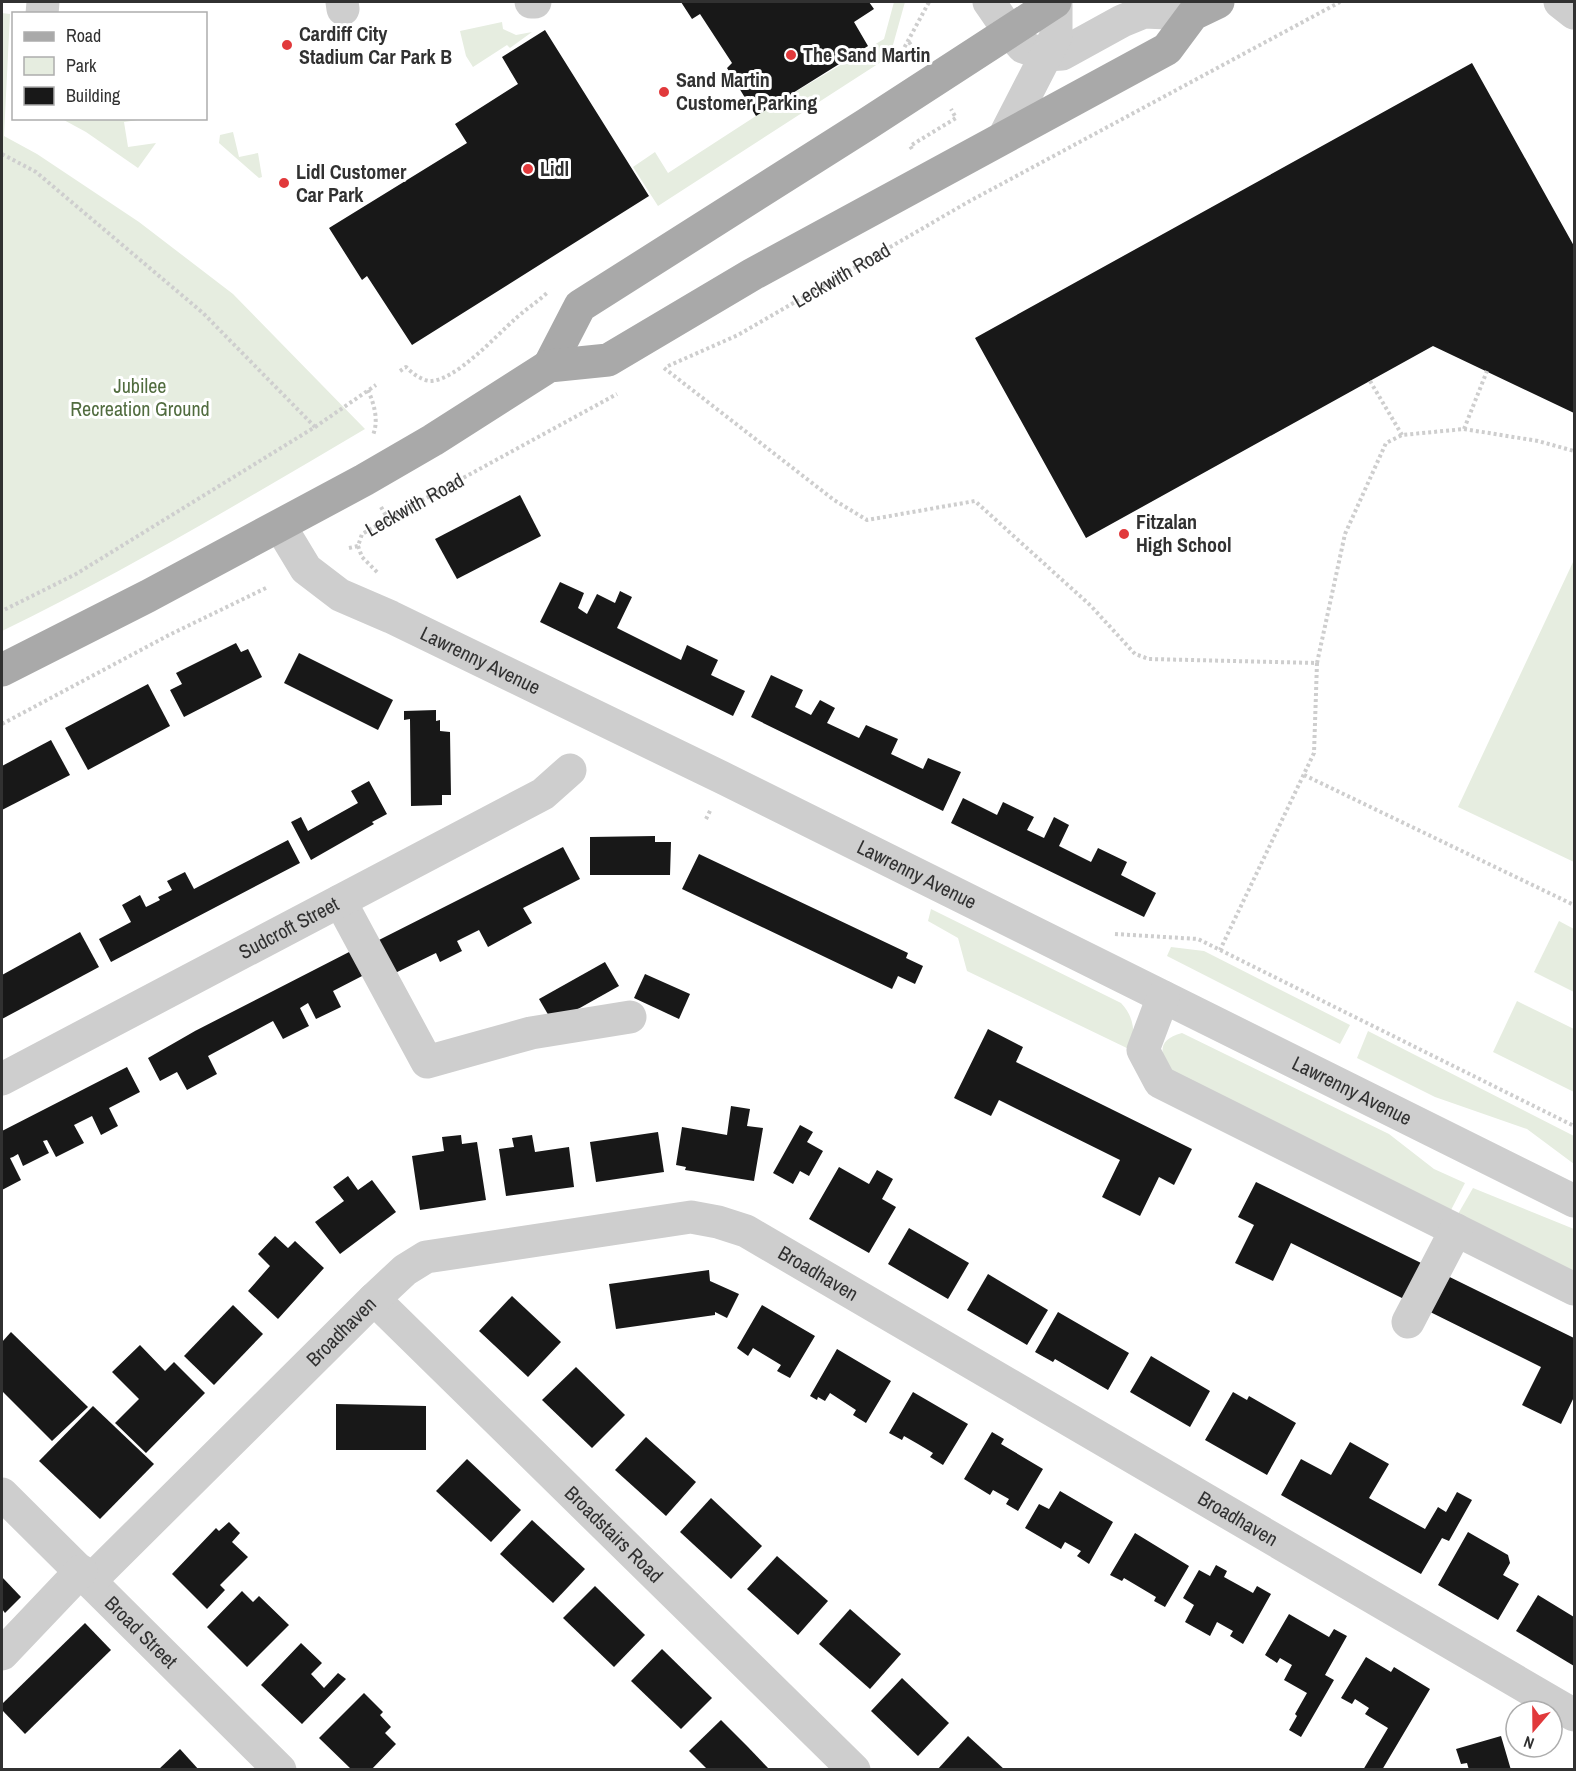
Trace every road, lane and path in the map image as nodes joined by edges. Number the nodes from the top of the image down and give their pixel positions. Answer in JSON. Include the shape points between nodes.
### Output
{"nodes":[{"id":1,"x":990,"y":2,"type":"edge"},
{"id":2,"x":1056,"y":2,"type":"edge"},
{"id":3,"x":1340,"y":2,"type":"edge"},
{"id":4,"x":1560,"y":2,"type":"edge"},
{"id":5,"x":1205,"y":8,"type":"edge"},
{"id":6,"x":1575,"y":13,"type":"edge"},
{"id":7,"x":1009,"y":31,"type":"junction"},
{"id":8,"x":909,"y":42,"type":"dead end"},
{"id":9,"x":1046,"y":55,"type":"junction"},
{"id":10,"x":918,"y":56,"type":"dead end"},
{"id":11,"x":946,"y":101,"type":"dead end"},
{"id":12,"x":1004,"y":137,"type":"junction"},
{"id":13,"x":915,"y":153,"type":"dead end"},
{"id":14,"x":2,"y":154,"type":"edge"},
{"id":15,"x":549,"y":366,"type":"junction"},
{"id":16,"x":664,"y":368,"type":"junction"},
{"id":17,"x":1487,"y":371,"type":"dead end"},
{"id":18,"x":654,"y":374,"type":"dead end"},
{"id":19,"x":1370,"y":381,"type":"dead end"},
{"id":20,"x":376,"y":385,"type":"dead end"},
{"id":21,"x":368,"y":390,"type":"junction"},
{"id":22,"x":622,"y":391,"type":"dead end"},
{"id":23,"x":315,"y":427,"type":"junction"},
{"id":24,"x":1464,"y":429,"type":"junction"},
{"id":25,"x":1401,"y":435,"type":"junction"},
{"id":26,"x":369,"y":441,"type":"dead end"},
{"id":27,"x":1575,"y":451,"type":"edge"},
{"id":28,"x":280,"y":526,"type":"junction"},
{"id":29,"x":358,"y":546,"type":"junction"},
{"id":30,"x":349,"y":548,"type":"dead end"},
{"id":31,"x":380,"y":574,"type":"dead end"},
{"id":32,"x":268,"y":587,"type":"dead end"},
{"id":33,"x":2,"y":611,"type":"edge"},
{"id":34,"x":1317,"y":663,"type":"junction"},
{"id":35,"x":2,"y":670,"type":"edge"},
{"id":36,"x":2,"y":724,"type":"edge"},
{"id":37,"x":570,"y":770,"type":"dead end"},
{"id":38,"x":1304,"y":775,"type":"junction"},
{"id":39,"x":340,"y":901,"type":"junction"},
{"id":40,"x":1575,"y":905,"type":"edge"},
{"id":41,"x":1111,"y":934,"type":"dead end"},
{"id":42,"x":1220,"y":950,"type":"junction"},
{"id":43,"x":1163,"y":997,"type":"junction"},
{"id":44,"x":630,"y":1017,"type":"dead end"},
{"id":45,"x":2,"y":1078,"type":"edge"},
{"id":46,"x":1575,"y":1126,"type":"edge"},
{"id":47,"x":1575,"y":1201,"type":"edge"},
{"id":48,"x":1456,"y":1230,"type":"junction"},
{"id":49,"x":1575,"y":1289,"type":"edge"},
{"id":50,"x":374,"y":1299,"type":"junction"},
{"id":51,"x":1408,"y":1322,"type":"dead end"},
{"id":52,"x":2,"y":1494,"type":"edge"},
{"id":53,"x":86,"y":1576,"type":"junction"},
{"id":54,"x":2,"y":1654,"type":"edge"},
{"id":55,"x":1575,"y":1715,"type":"edge"},
{"id":56,"x":280,"y":1770,"type":"edge"},
{"id":57,"x":854,"y":1770,"type":"edge"}],
"edges":[{"from":1,"to":7,"type":"street"},
{"from":2,"to":7,"type":"main road"},
{"from":2,"to":9,"type":"street","via":[[1056,36]]},
{"from":3,"to":16,"type":"path","name":"Leckwith Road","via":[[968,202],[738,335]]},
{"from":4,"to":6,"type":"street"},
{"from":5,"to":9,"type":"street","via":[[1144,12],[1062,54]]},
{"from":5,"to":12,"type":"main road","via":[[1167,49]]},
{"from":7,"to":9,"type":"street","via":[[1023,47]]},
{"from":7,"to":15,"type":"main road","via":[[580,306]]},
{"from":8,"to":10,"type":"path"},
{"from":9,"to":12,"type":"street"},
{"from":11,"to":13,"type":"path","via":[[956,118],[910,146]]},
{"from":12,"to":15,"type":"main road","via":[[753,274],[608,360]]},
{"from":14,"to":23,"type":"path","via":[[36,172],[203,313]]},
{"from":15,"to":28,"type":"main road","via":[[433,440]]},
{"from":16,"to":18,"type":"path","name":"Leckwith Road"},
{"from":16,"to":34,"type":"path","via":[[834,500],[867,520],[975,501],[1091,606],[1135,654],[1158,659]]},
{"from":17,"to":24,"type":"path"},
{"from":19,"to":25,"type":"path"},
{"from":20,"to":21,"type":"path"},
{"from":21,"to":23,"type":"path"},
{"from":21,"to":26,"type":"path","via":[[376,416],[375,432]]},
{"from":22,"to":29,"type":"path","name":"Leckwith Road","via":[[379,524],[362,534]]},
{"from":23,"to":33,"type":"path","via":[[76,574]]},
{"from":24,"to":25,"type":"path"},
{"from":24,"to":27,"type":"path"},
{"from":25,"to":34,"type":"path","via":[[1386,443],[1345,534]]},
{"from":28,"to":35,"type":"main road"},
{"from":28,"to":43,"type":"street","name":"Lawrenny Avenue","via":[[306,569],[340,595],[725,779]]},
{"from":29,"to":30,"type":"path","name":"Leckwith Road"},
{"from":29,"to":31,"type":"path","via":[[362,557]]},
{"from":32,"to":36,"type":"path"},
{"from":34,"to":38,"type":"path","via":[[1314,753]]},
{"from":37,"to":39,"type":"street","name":"Sudcroft Street","via":[[543,794]]},
{"from":38,"to":40,"type":"path"},
{"from":38,"to":42,"type":"path"},
{"from":39,"to":44,"type":"street","via":[[427,1062],[531,1033]]},
{"from":39,"to":45,"type":"street","name":"Sudcroft Street"},
{"from":41,"to":42,"type":"path","via":[[1198,939]]},
{"from":42,"to":46,"type":"path"},
{"from":43,"to":47,"type":"street","name":"Lawrenny Avenue"},
{"from":43,"to":48,"type":"street","via":[[1143,1050],[1160,1082]]},
{"from":48,"to":49,"type":"street"},
{"from":48,"to":51,"type":"street"},
{"from":50,"to":53,"type":"street","name":"Broadhaven"},
{"from":50,"to":55,"type":"street","name":"Broadhaven","via":[[405,1270],[426,1257],[691,1217],[736,1228]]},
{"from":50,"to":57,"type":"street","name":"Broadstairs Road"},
{"from":52,"to":53,"type":"street","name":"Broad Street"},
{"from":53,"to":54,"type":"street","name":"Broadhaven"},
{"from":53,"to":56,"type":"street","name":"Broad Street"}]}
